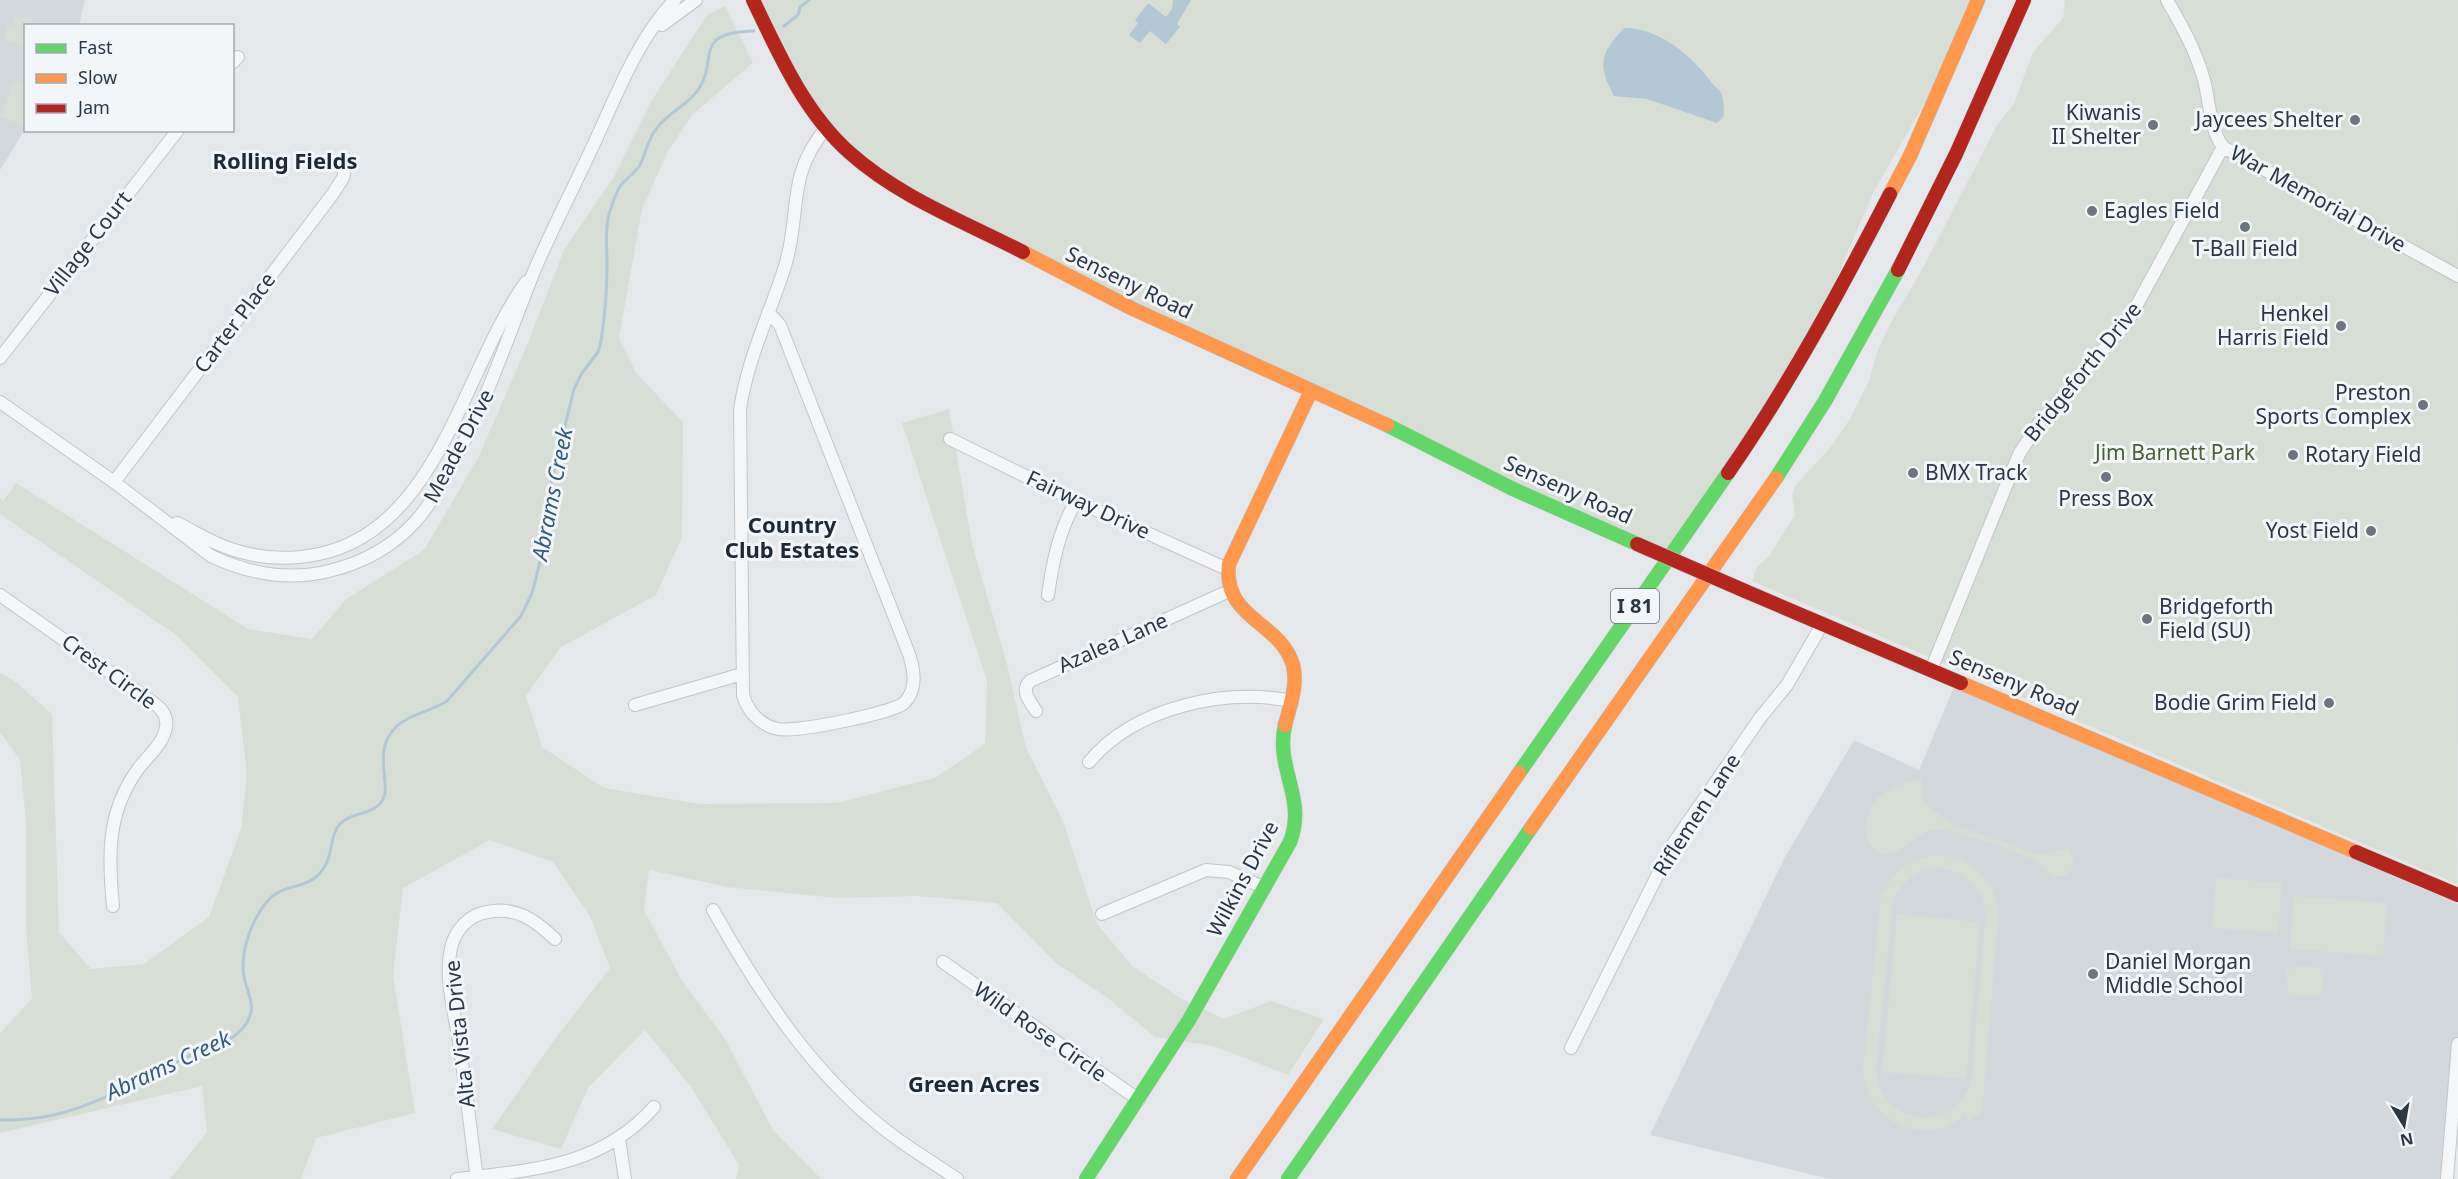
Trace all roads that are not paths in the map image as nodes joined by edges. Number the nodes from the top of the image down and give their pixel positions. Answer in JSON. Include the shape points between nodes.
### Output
{"nodes":[{"id":1,"x":675,"y":0,"type":"edge"},
{"id":2,"x":696,"y":0,"type":"edge"},
{"id":3,"x":753,"y":0,"type":"edge"},
{"id":4,"x":1978,"y":0,"type":"edge"},
{"id":5,"x":2024,"y":0,"type":"edge"},
{"id":6,"x":2167,"y":0,"type":"edge"},
{"id":7,"x":650,"y":36,"type":"junction"},
{"id":8,"x":826,"y":128,"type":"junction"},
{"id":9,"x":176,"y":132,"type":"edge"},
{"id":10,"x":2223,"y":147,"type":"junction"},
{"id":11,"x":347,"y":160,"type":"dead end"},
{"id":12,"x":536,"y":268,"type":"junction"},
{"id":13,"x":2458,"y":276,"type":"edge"},
{"id":14,"x":768,"y":312,"type":"junction"},
{"id":15,"x":0,"y":358,"type":"edge"},
{"id":16,"x":1311,"y":391,"type":"junction"},
{"id":17,"x":0,"y":402,"type":"edge"},
{"id":18,"x":950,"y":439,"type":"dead end"},
{"id":19,"x":114,"y":482,"type":"junction"},
{"id":20,"x":1076,"y":501,"type":"junction"},
{"id":21,"x":162,"y":517,"type":"junction"},
{"id":22,"x":1227,"y":569,"type":"junction"},
{"id":23,"x":1229,"y":591,"type":"junction"},
{"id":24,"x":0,"y":595,"type":"edge"},
{"id":25,"x":1048,"y":595,"type":"dead end"},
{"id":26,"x":1823,"y":623,"type":"junction"},
{"id":27,"x":1931,"y":670,"type":"junction"},
{"id":28,"x":742,"y":674,"type":"junction"},
{"id":29,"x":1292,"y":701,"type":"junction"},
{"id":30,"x":635,"y":705,"type":"dead end"},
{"id":31,"x":1036,"y":711,"type":"dead end"},
{"id":32,"x":1089,"y":762,"type":"dead end"},
{"id":33,"x":1265,"y":888,"type":"junction"},
{"id":34,"x":2458,"y":895,"type":"edge"},
{"id":35,"x":113,"y":906,"type":"dead end"},
{"id":36,"x":713,"y":910,"type":"dead end"},
{"id":37,"x":1102,"y":914,"type":"dead end"},
{"id":38,"x":555,"y":939,"type":"dead end"},
{"id":39,"x":943,"y":962,"type":"dead end"},
{"id":40,"x":2458,"y":1044,"type":"edge"},
{"id":41,"x":1571,"y":1047,"type":"dead end"},
{"id":42,"x":1139,"y":1100,"type":"junction"},
{"id":43,"x":654,"y":1107,"type":"dead end"},
{"id":44,"x":620,"y":1139,"type":"junction"},
{"id":45,"x":477,"y":1178,"type":"edge"},
{"id":46,"x":458,"y":1179,"type":"edge"},
{"id":47,"x":625,"y":1179,"type":"edge"},
{"id":48,"x":957,"y":1179,"type":"edge"},
{"id":49,"x":1086,"y":1179,"type":"edge"},
{"id":50,"x":1237,"y":1179,"type":"edge"},
{"id":51,"x":1288,"y":1179,"type":"edge"},
{"id":52,"x":2446,"y":1179,"type":"edge"}],
"edges":[{"from":1,"to":7,"type":"street","name":"Meade Drive"},
{"from":2,"to":7,"type":"street","name":"Meade Drive"},
{"from":3,"to":8,"type":"main road","name":"Senseny Road","via":[[789,75]]},
{"from":4,"to":50,"type":"main road","number":"I 81","via":[[1910,156],[1866,243],[1749,443]]},
{"from":5,"to":51,"type":"main road","number":"I 81","via":[[1982,101],[1919,232],[1825,402],[1698,594],[1662,639]]},
{"from":6,"to":10,"type":"street","name":"War Memorial Drive","via":[[2196,55],[2214,131]]},
{"from":7,"to":12,"type":"street","name":"Meade Drive","via":[[618,93]]},
{"from":8,"to":14,"type":"street","via":[[799,175],[790,246]]},
{"from":8,"to":16,"type":"main road","name":"Senseny Road","via":[[859,160],[927,206],[1131,308]]},
{"from":9,"to":15,"type":"street","name":"Village Court"},
{"from":10,"to":13,"type":"street","name":"War Memorial Drive"},
{"from":10,"to":27,"type":"street","name":"Bridgeforth Drive","via":[[2127,323],[2040,422],[2019,454]]},
{"from":11,"to":19,"type":"street","name":"Carter Place","via":[[343,178],[332,195]]},
{"from":12,"to":21,"type":"street","name":"Meade Drive","via":[[494,332],[427,471],[403,505],[377,529],[328,552],[273,558],[233,550]]},
{"from":12,"to":21,"type":"street","name":"Meade Drive","via":[[489,388],[442,483],[415,522],[384,548],[356,563],[321,573],[266,574],[237,568],[211,556]]},
{"from":14,"to":28,"type":"street","via":[[749,364],[740,410]]},
{"from":14,"to":28,"type":"street","via":[[780,325],[909,654],[914,680],[909,697],[890,711],[786,730],[766,725],[750,712],[743,695]]},
{"from":16,"to":22,"type":"main road"},
{"from":16,"to":26,"type":"main road","name":"Senseny Road","bridge":true,"via":[[1513,489]]},
{"from":17,"to":19,"type":"street","name":"Meade Drive"},
{"from":18,"to":20,"type":"street","name":"Fairway Drive"},
{"from":19,"to":21,"type":"street","name":"Meade Drive"},
{"from":20,"to":22,"type":"street","name":"Fairway Drive"},
{"from":20,"to":25,"type":"street","via":[[1062,525]]},
{"from":22,"to":23,"type":"main road"},
{"from":23,"to":29,"type":"main road","name":"Wilkins Drive","via":[[1287,652],[1295,671]]},
{"from":23,"to":31,"type":"street","name":"Azalea Lane","via":[[1030,681],[1025,693]]},
{"from":24,"to":35,"type":"street","name":"Crest Circle","via":[[155,704],[165,715],[163,736],[137,771],[115,814],[110,845]]},
{"from":26,"to":27,"type":"main road","name":"Senseny Road"},
{"from":26,"to":41,"type":"street","name":"Riflemen Lane","via":[[1787,685],[1673,844]]},
{"from":27,"to":34,"type":"main road","name":"Senseny Road"},
{"from":28,"to":30,"type":"street"},
{"from":29,"to":32,"type":"street","via":[[1235,696],[1196,702],[1134,727]]},
{"from":29,"to":33,"type":"main road","name":"Wilkins Drive","via":[[1281,746],[1297,818],[1290,842]]},
{"from":33,"to":37,"type":"street","via":[[1229,872],[1206,870]]},
{"from":33,"to":42,"type":"main road","name":"Wilkins Drive"},
{"from":36,"to":48,"type":"street","via":[[785,1024],[838,1087],[888,1132]]},
{"from":38,"to":45,"type":"street","name":"Alta Vista Drive","via":[[530,918],[496,910],[471,917],[451,946],[451,992]]},
{"from":39,"to":42,"type":"street","name":"Wild Rose Circle"},
{"from":40,"to":52,"type":"street"},
{"from":42,"to":49,"type":"main road","name":"Wilkins Drive"},
{"from":43,"to":44,"type":"street"},
{"from":44,"to":45,"type":"street","via":[[568,1162]]},
{"from":44,"to":47,"type":"street"},
{"from":45,"to":46,"type":"street"}]}
